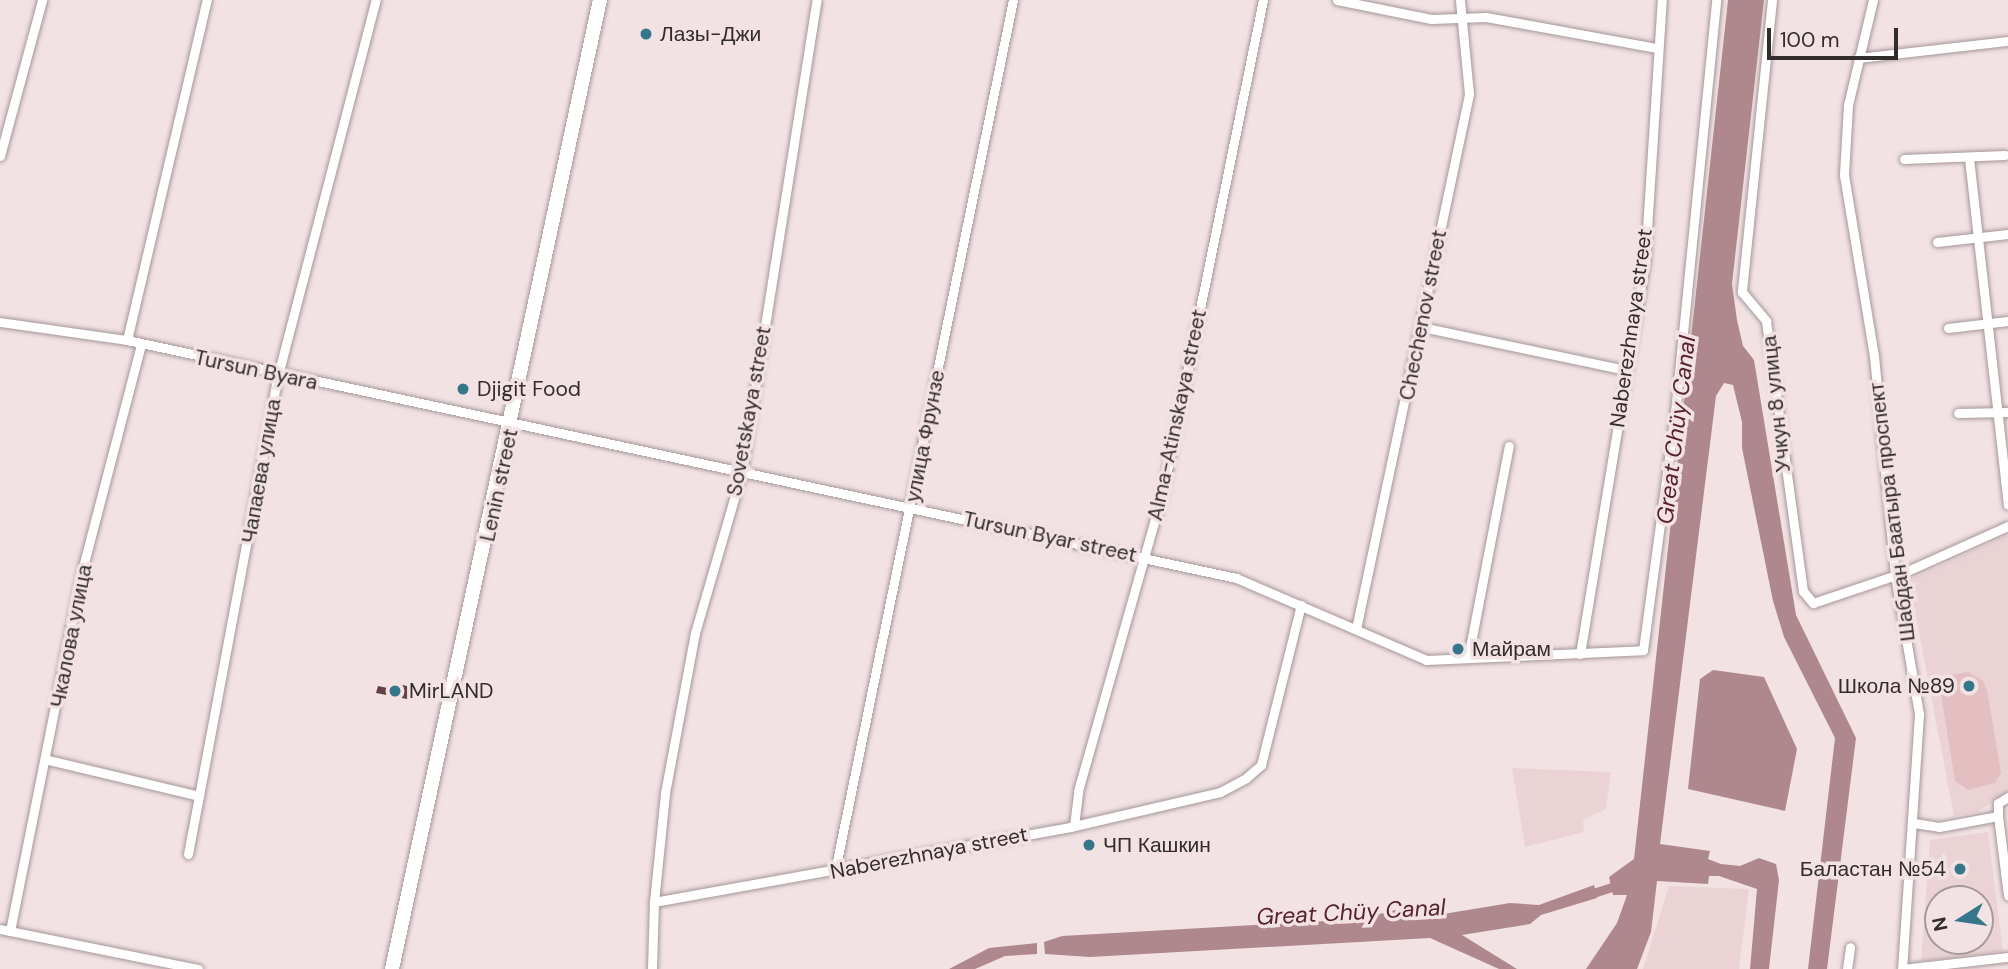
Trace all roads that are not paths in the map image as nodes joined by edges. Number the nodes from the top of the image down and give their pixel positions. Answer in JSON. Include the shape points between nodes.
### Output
{"nodes":[{"id":1,"x":42,"y":0,"type":"edge"},
{"id":2,"x":207,"y":0,"type":"edge"},
{"id":3,"x":376,"y":0,"type":"edge"},
{"id":4,"x":600,"y":0,"type":"edge"},
{"id":5,"x":817,"y":0,"type":"edge"},
{"id":6,"x":1013,"y":0,"type":"edge"},
{"id":7,"x":1263,"y":0,"type":"edge"},
{"id":8,"x":1337,"y":0,"type":"edge"},
{"id":9,"x":1460,"y":0,"type":"edge"},
{"id":10,"x":1662,"y":0,"type":"edge"},
{"id":11,"x":1716,"y":0,"type":"edge"},
{"id":12,"x":1772,"y":0,"type":"edge"},
{"id":13,"x":1873,"y":0,"type":"edge"},
{"id":14,"x":1461,"y":21,"type":"junction"},
{"id":15,"x":2008,"y":41,"type":"edge"},
{"id":16,"x":1657,"y":48,"type":"junction"},
{"id":17,"x":1858,"y":58,"type":"junction"},
{"id":18,"x":2005,"y":155,"type":"dead end"},
{"id":19,"x":0,"y":156,"type":"edge"},
{"id":20,"x":1969,"y":158,"type":"junction"},
{"id":21,"x":1904,"y":159,"type":"dead end"},
{"id":22,"x":2008,"y":234,"type":"edge"},
{"id":23,"x":1980,"y":237,"type":"junction"},
{"id":24,"x":1937,"y":242,"type":"dead end"},
{"id":25,"x":0,"y":321,"type":"edge"},
{"id":26,"x":2008,"y":321,"type":"edge"},
{"id":27,"x":1989,"y":323,"type":"junction"},
{"id":28,"x":1422,"y":327,"type":"junction"},
{"id":29,"x":1948,"y":328,"type":"dead end"},
{"id":30,"x":127,"y":340,"type":"junction"},
{"id":31,"x":141,"y":345,"type":"junction"},
{"id":32,"x":1626,"y":370,"type":"junction"},
{"id":33,"x":278,"y":375,"type":"junction"},
{"id":34,"x":2003,"y":412,"type":"edge"},
{"id":35,"x":1958,"y":413,"type":"dead end"},
{"id":36,"x":511,"y":424,"type":"junction"},
{"id":37,"x":1509,"y":446,"type":"dead end"},
{"id":38,"x":742,"y":471,"type":"junction"},
{"id":39,"x":911,"y":505,"type":"junction"},
{"id":40,"x":2008,"y":505,"type":"edge"},
{"id":41,"x":2008,"y":526,"type":"edge"},
{"id":42,"x":1146,"y":557,"type":"junction"},
{"id":43,"x":1895,"y":575,"type":"junction"},
{"id":44,"x":1301,"y":605,"type":"junction"},
{"id":45,"x":1356,"y":629,"type":"junction"},
{"id":46,"x":1580,"y":654,"type":"junction"},
{"id":47,"x":1468,"y":658,"type":"junction"},
{"id":48,"x":48,"y":760,"type":"junction"},
{"id":49,"x":199,"y":796,"type":"junction"},
{"id":50,"x":2008,"y":797,"type":"edge"},
{"id":51,"x":1998,"y":816,"type":"junction"},
{"id":52,"x":1914,"y":823,"type":"junction"},
{"id":53,"x":1074,"y":826,"type":"junction"},
{"id":54,"x":188,"y":854,"type":"dead end"},
{"id":55,"x":835,"y":872,"type":"junction"},
{"id":56,"x":2008,"y":891,"type":"edge"},
{"id":57,"x":654,"y":902,"type":"junction"},
{"id":58,"x":0,"y":929,"type":"edge"},
{"id":59,"x":10,"y":931,"type":"junction"},
{"id":60,"x":1850,"y":947,"type":"dead end"},
{"id":61,"x":2008,"y":957,"type":"edge"},
{"id":62,"x":198,"y":969,"type":"edge"},
{"id":63,"x":392,"y":969,"type":"edge"},
{"id":64,"x":652,"y":969,"type":"edge"},
{"id":65,"x":1847,"y":969,"type":"edge"},
{"id":66,"x":1902,"y":969,"type":"edge"}],
"edges":[{"from":1,"to":19,"type":"street"},
{"from":2,"to":30,"type":"street"},
{"from":3,"to":33,"type":"street","name":"Чапаева улица"},
{"from":4,"to":36,"type":"main road","name":"Lenin street"},
{"from":5,"to":38,"type":"street","name":"Sovetskaya street"},
{"from":6,"to":39,"type":"street","name":"улица Фрунзе"},
{"from":7,"to":42,"type":"street","name":"Alma-Atinskaya street"},
{"from":8,"to":14,"type":"street"},
{"from":9,"to":14,"type":"street","name":"Chechenov street"},
{"from":10,"to":16,"type":"street","name":"Naberezhnaya street"},
{"from":11,"to":46,"type":"street","name":"Tursun Byar street","via":[[1675,413],[1643,650]]},
{"from":12,"to":43,"type":"street","name":"Учкун 8 улица","via":[[1742,292],[1766,321],[1797,573],[1813,603]]},
{"from":13,"to":17,"type":"street","name":"Шабдан Баатыра проспект"},
{"from":14,"to":16,"type":"street","via":[[1486,17]]},
{"from":14,"to":28,"type":"street","name":"Chechenov street","via":[[1469,94]]},
{"from":15,"to":17,"type":"street"},
{"from":16,"to":32,"type":"street","name":"Naberezhnaya street","via":[[1645,260]]},
{"from":17,"to":43,"type":"street","name":"Шабдан Баатыра проспект","via":[[1845,128],[1844,185],[1877,381]]},
{"from":18,"to":20,"type":"street"},
{"from":20,"to":21,"type":"street"},
{"from":20,"to":23,"type":"street"},
{"from":22,"to":23,"type":"street"},
{"from":23,"to":24,"type":"street"},
{"from":23,"to":27,"type":"street"},
{"from":25,"to":30,"type":"street","name":"Tursun Byara"},
{"from":26,"to":27,"type":"street"},
{"from":27,"to":29,"type":"street"},
{"from":27,"to":34,"type":"street"},
{"from":28,"to":32,"type":"street"},
{"from":28,"to":45,"type":"street","name":"Chechenov street"},
{"from":30,"to":31,"type":"street","name":"Tursun Byara"},
{"from":31,"to":33,"type":"street","name":"Tursun Byara"},
{"from":31,"to":48,"type":"street","name":"Чкалова улица","via":[[83,567]]},
{"from":32,"to":46,"type":"street","name":"Naberezhnaya street"},
{"from":33,"to":36,"type":"street","name":"Tursun Byara"},
{"from":33,"to":49,"type":"street","name":"Чапаева улица"},
{"from":34,"to":35,"type":"street"},
{"from":34,"to":40,"type":"street"},
{"from":36,"to":38,"type":"street","name":"Tursun Byar street"},
{"from":36,"to":63,"type":"main road","name":"Lenin street"},
{"from":37,"to":47,"type":"street"},
{"from":38,"to":39,"type":"street","name":"Tursun Byar street"},
{"from":38,"to":57,"type":"street","name":"Sovetskaya street","via":[[695,633],[665,793]]},
{"from":39,"to":42,"type":"street","name":"Tursun Byar street"},
{"from":39,"to":55,"type":"street","name":"улица Фрунзе"},
{"from":41,"to":43,"type":"street"},
{"from":42,"to":44,"type":"street","name":"Tursun Byar street","via":[[1236,578]]},
{"from":42,"to":53,"type":"street","name":"Alma-Atinskaya street","via":[[1078,791]]},
{"from":43,"to":52,"type":"street","name":"Шабдан Баатыра проспект","via":[[1919,714]]},
{"from":44,"to":45,"type":"street","name":"Tursun Byar street"},
{"from":44,"to":53,"type":"street","name":"Naberezhnaya street","via":[[1261,765],[1220,792]]},
{"from":45,"to":47,"type":"street","name":"Tursun Byar street","via":[[1426,660]]},
{"from":46,"to":47,"type":"street","name":"Tursun Byar street"},
{"from":48,"to":49,"type":"street"},
{"from":48,"to":59,"type":"street","name":"Чкалова улица"},
{"from":49,"to":54,"type":"street","name":"Чапаева улица"},
{"from":50,"to":51,"type":"street","via":[[1998,803]]},
{"from":51,"to":52,"type":"street","via":[[1939,827]]},
{"from":51,"to":56,"type":"street"},
{"from":52,"to":66,"type":"street","name":"Шабдан Баатыра проспект"},
{"from":53,"to":55,"type":"street","name":"Naberezhnaya street"},
{"from":55,"to":57,"type":"street","name":"Naberezhnaya street"},
{"from":57,"to":64,"type":"street"},
{"from":58,"to":59,"type":"street"},
{"from":59,"to":62,"type":"street"},
{"from":60,"to":65,"type":"street"},
{"from":61,"to":66,"type":"street"}]}
